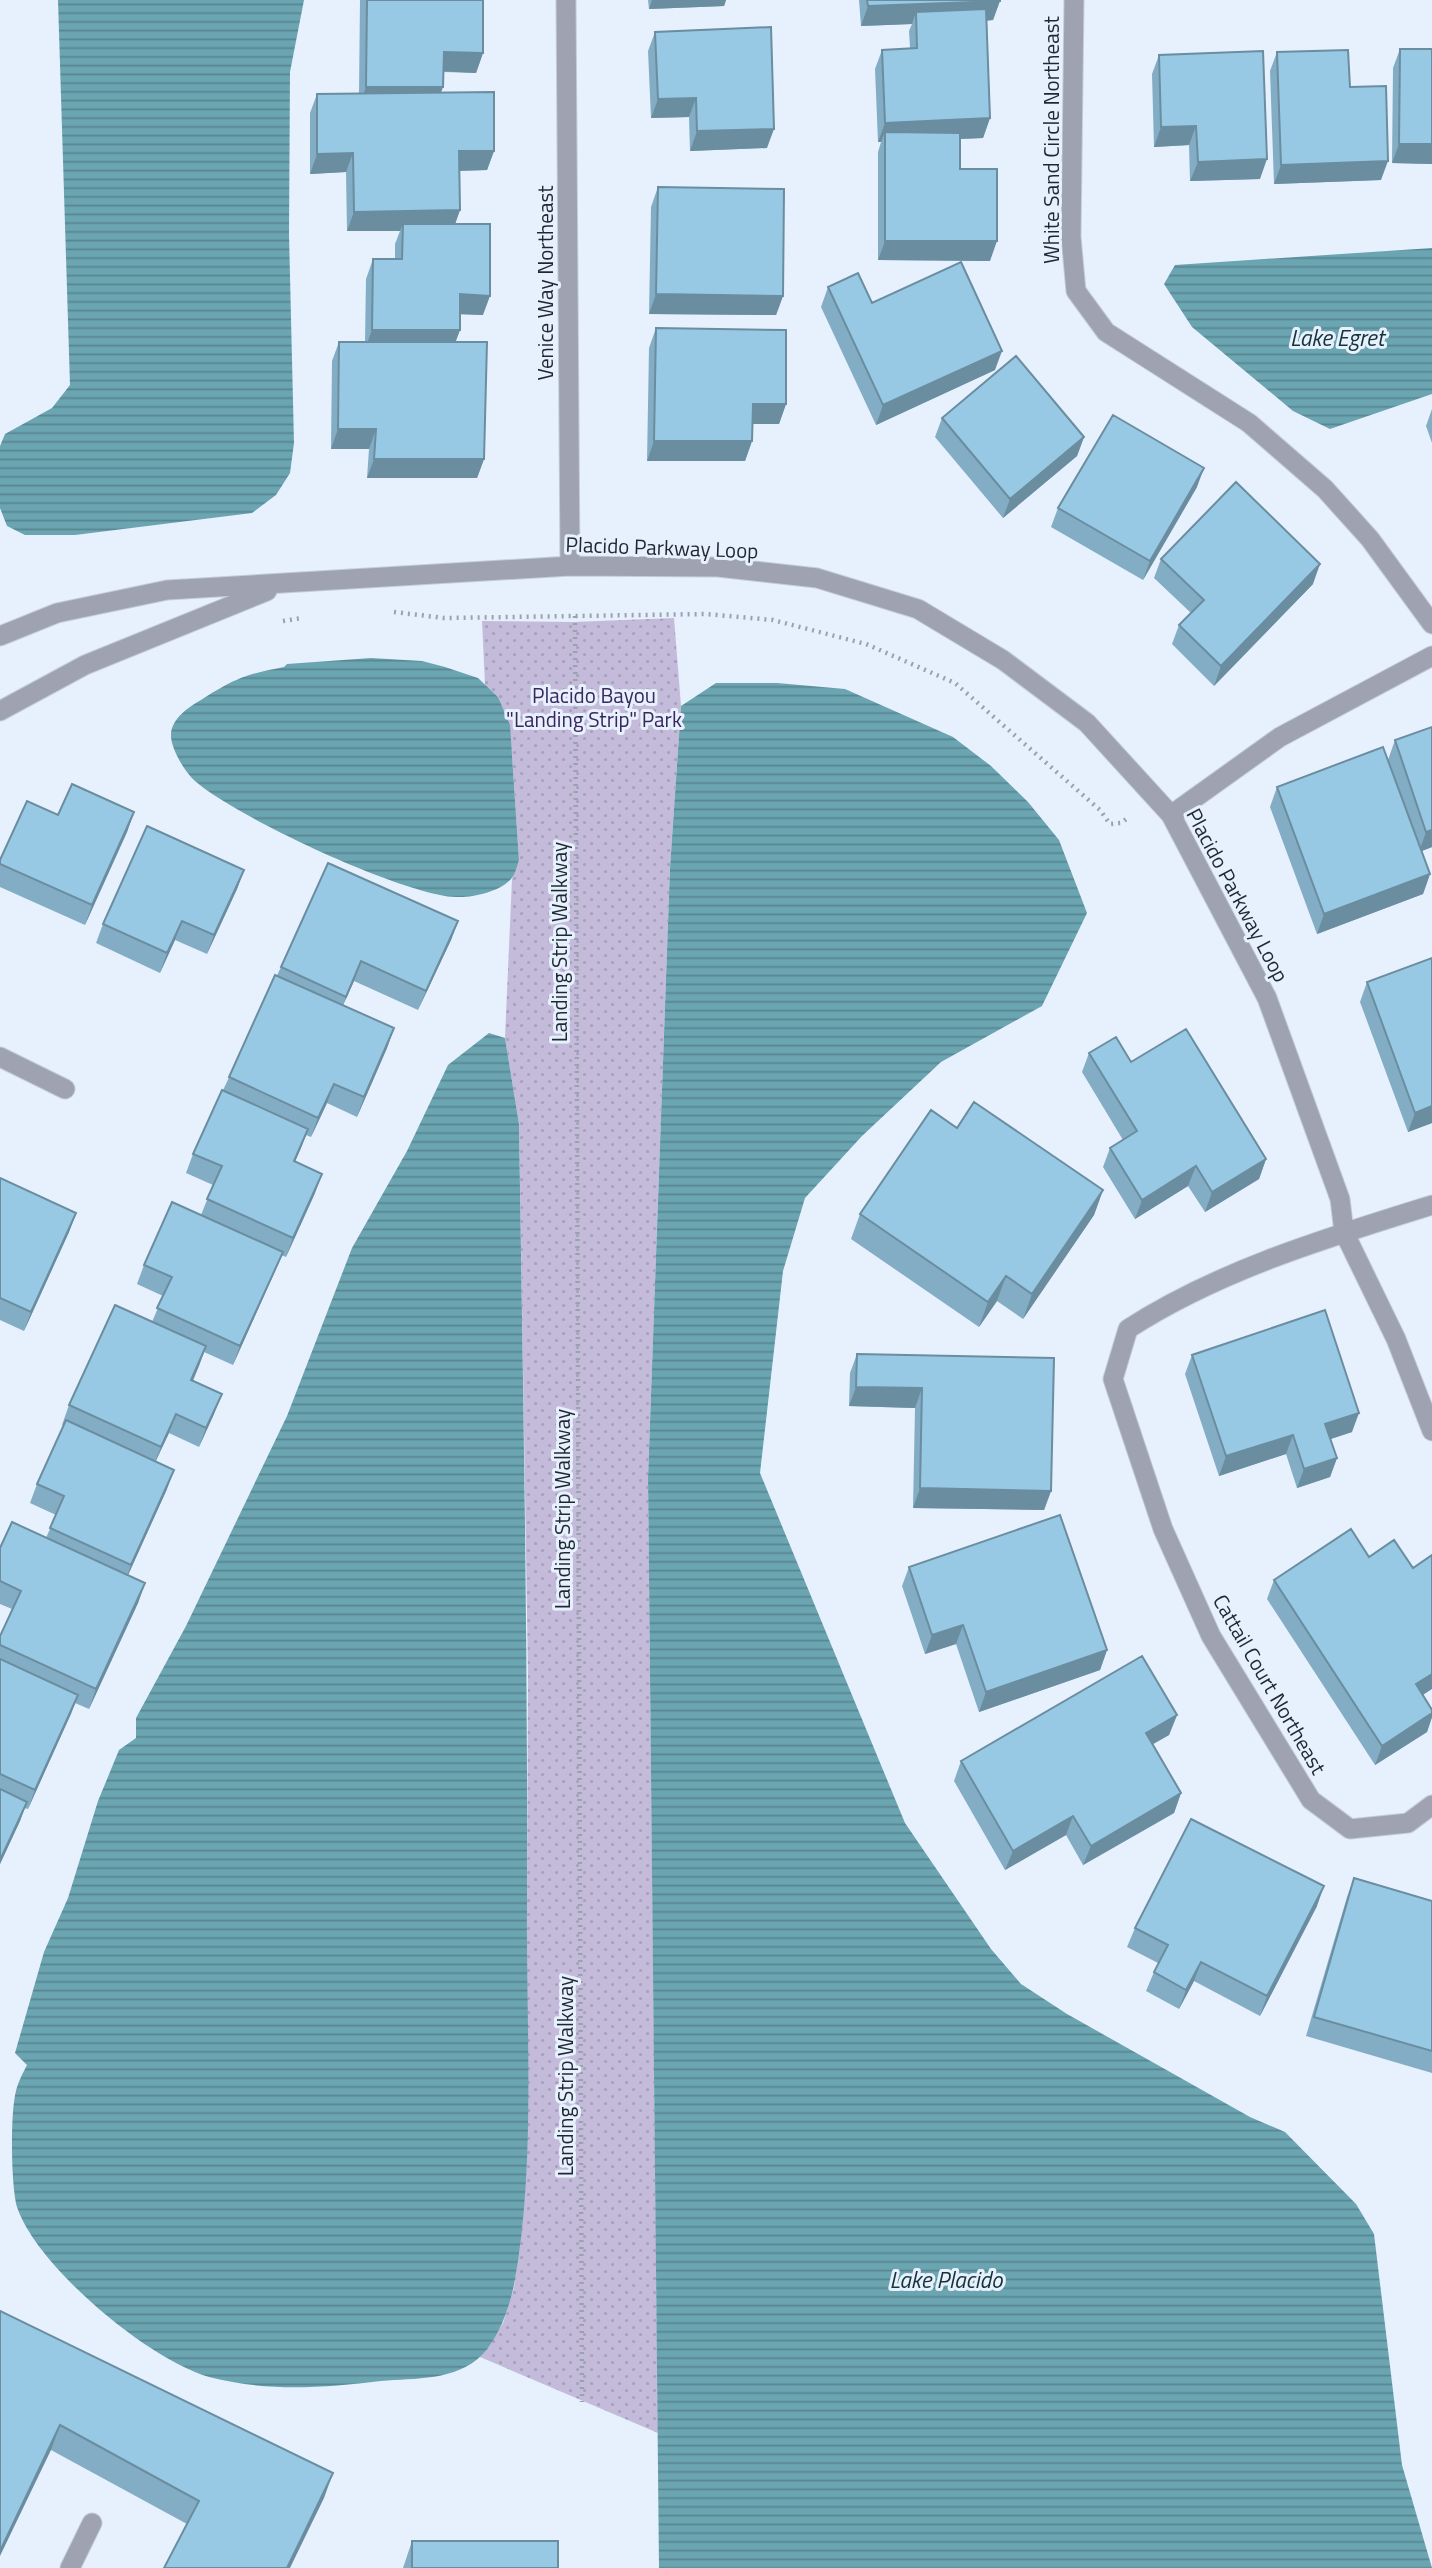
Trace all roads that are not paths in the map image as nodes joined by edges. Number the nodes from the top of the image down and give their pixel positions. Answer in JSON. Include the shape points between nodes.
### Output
{"nodes":[{"id":1,"x":566,"y":0,"type":"edge"},
{"id":2,"x":1074,"y":0,"type":"edge"},
{"id":3,"x":570,"y":566,"type":"junction"},
{"id":4,"x":281,"y":585,"type":"junction"},
{"id":5,"x":1432,"y":624,"type":"edge"},
{"id":6,"x":0,"y":636,"type":"edge"},
{"id":7,"x":1432,"y":656,"type":"edge"},
{"id":8,"x":0,"y":711,"type":"edge"},
{"id":9,"x":1171,"y":815,"type":"junction"},
{"id":10,"x":0,"y":1057,"type":"edge"},
{"id":11,"x":65,"y":1088,"type":"dead end"},
{"id":12,"x":1432,"y":1205,"type":"edge"},
{"id":13,"x":1344,"y":1232,"type":"junction"},
{"id":14,"x":1432,"y":1431,"type":"edge"},
{"id":15,"x":1432,"y":1805,"type":"edge"},
{"id":16,"x":92,"y":2523,"type":"dead end"},
{"id":17,"x":71,"y":2568,"type":"edge"}],
"edges":[{"from":1,"to":3,"type":"street","name":"Venice Way Northeast"},
{"from":2,"to":5,"type":"street","name":"White Sand Circle Northeast","via":[[1071,237],[1076,291],[1106,332],[1250,423],[1325,489],[1370,539]]},
{"from":3,"to":4,"type":"street","name":"Placido Parkway Loop"},
{"from":3,"to":9,"type":"street","name":"Placido Parkway Loop","via":[[718,567],[817,578],[918,609],[1003,660],[1087,723]]},
{"from":4,"to":6,"type":"street","name":"Placido Parkway Loop","via":[[167,590],[57,614]]},
{"from":4,"to":8,"type":"street","name":"Placido Parkway Loop","via":[[85,665]]},
{"from":7,"to":9,"type":"street","via":[[1280,737]]},
{"from":9,"to":13,"type":"street","name":"Placido Parkway Loop","via":[[1267,998],[1340,1199]]},
{"from":10,"to":11,"type":"street"},
{"from":12,"to":13,"type":"street","name":"Cattail Court Northeast"},
{"from":13,"to":14,"type":"street","name":"Placido Parkway Loop","via":[[1396,1339]]},
{"from":13,"to":15,"type":"street","name":"Cattail Court Northeast","via":[[1170,1302],[1128,1329],[1113,1379],[1163,1529],[1211,1636],[1311,1800],[1350,1829],[1408,1823]]},
{"from":16,"to":17,"type":"street"}]}
